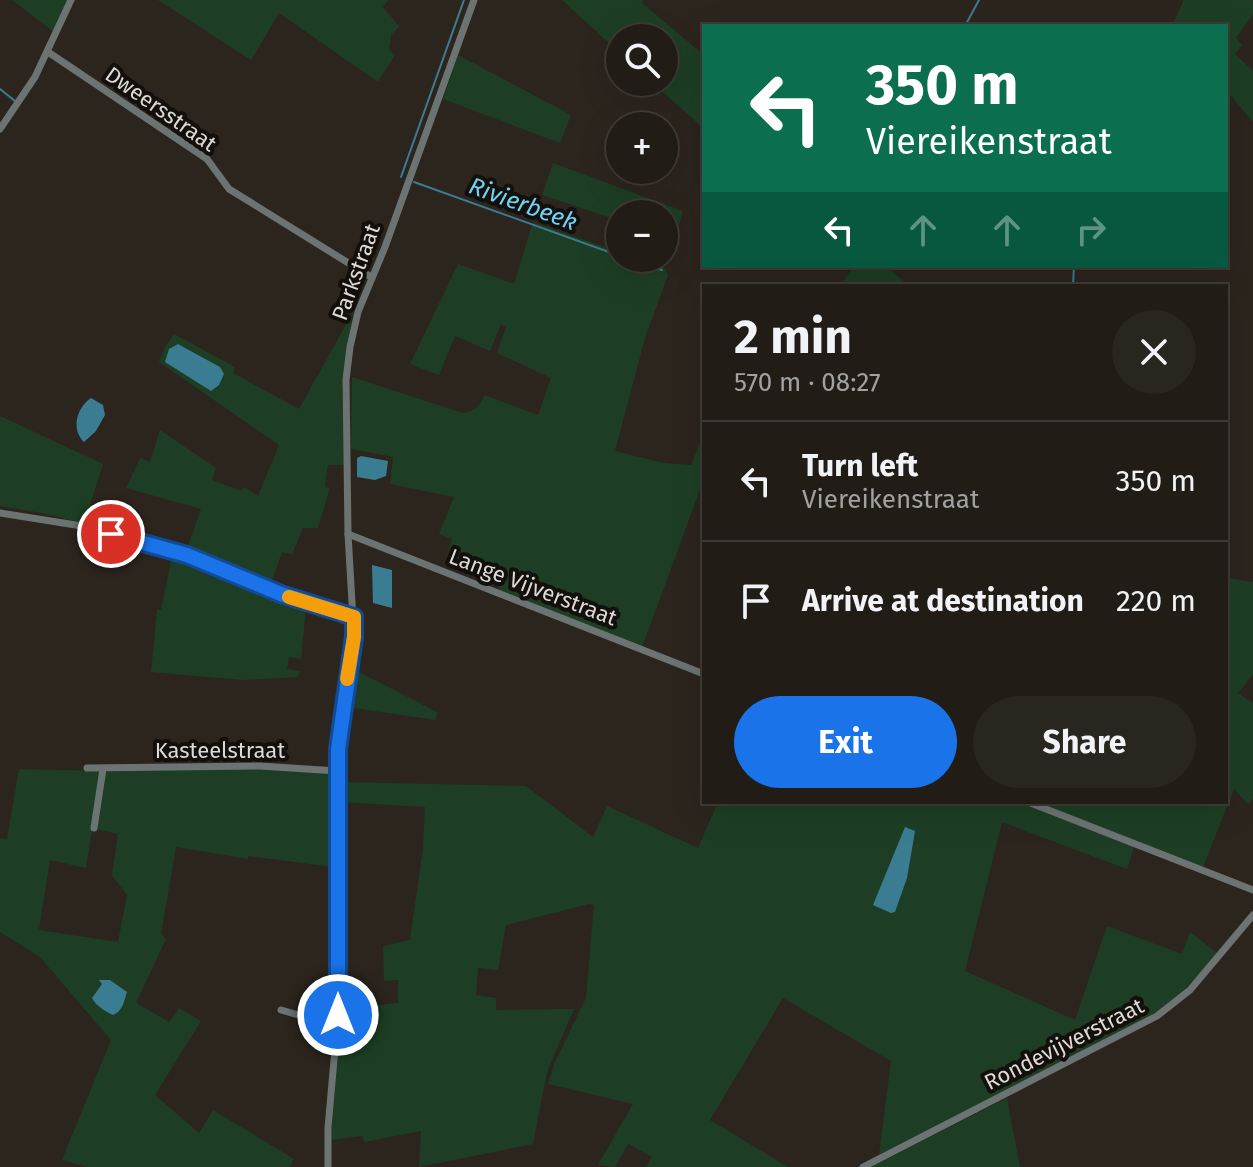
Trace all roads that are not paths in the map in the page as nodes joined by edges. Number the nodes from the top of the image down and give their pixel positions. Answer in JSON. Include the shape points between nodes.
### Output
{"nodes":[{"id":1,"x":71,"y":0,"type":"edge"},
{"id":2,"x":474,"y":0,"type":"edge"},
{"id":3,"x":48,"y":52,"type":"junction"},
{"id":4,"x":0,"y":129,"type":"edge"},
{"id":5,"x":371,"y":277,"type":"junction"},
{"id":6,"x":0,"y":513,"type":"edge"},
{"id":7,"x":348,"y":534,"type":"junction"},
{"id":8,"x":354,"y":617,"type":"junction"},
{"id":9,"x":702,"y":673,"type":"edge"},
{"id":10,"x":87,"y":768,"type":"dead end"},
{"id":11,"x":103,"y":769,"type":"junction"},
{"id":12,"x":337,"y":771,"type":"junction"},
{"id":13,"x":1033,"y":804,"type":"edge"},
{"id":14,"x":94,"y":828,"type":"dead end"},
{"id":15,"x":1253,"y":890,"type":"edge"},
{"id":16,"x":1253,"y":915,"type":"edge"},
{"id":17,"x":281,"y":1010,"type":"dead end"},
{"id":18,"x":337,"y":1026,"type":"junction"},
{"id":19,"x":328,"y":1167,"type":"edge"},
{"id":20,"x":863,"y":1167,"type":"edge"}],
"edges":[{"from":1,"to":3,"type":"street"},
{"from":2,"to":5,"type":"street","name":"Parkstraat"},
{"from":3,"to":4,"type":"street"},
{"from":3,"to":5,"type":"street","name":"Dweersstraat","via":[[207,159],[229,189]]},
{"from":5,"to":7,"type":"street","name":"Parkstraat","via":[[358,312],[346,380]]},
{"from":6,"to":8,"type":"street","via":[[82,526],[187,555]]},
{"from":7,"to":8,"type":"street","name":"Parkstraat"},
{"from":7,"to":9,"type":"street","name":"Lange Vijverstraat"},
{"from":8,"to":12,"type":"street"},
{"from":10,"to":11,"type":"street","name":"Kasteelstraat"},
{"from":11,"to":12,"type":"street","name":"Kasteelstraat","via":[[246,765]]},
{"from":11,"to":14,"type":"street"},
{"from":12,"to":18,"type":"street"},
{"from":13,"to":15,"type":"street"},
{"from":16,"to":20,"type":"street","name":"Rondevijverstraat","via":[[1190,990],[1157,1016]]},
{"from":17,"to":18,"type":"street"},
{"from":18,"to":19,"type":"street"}]}
